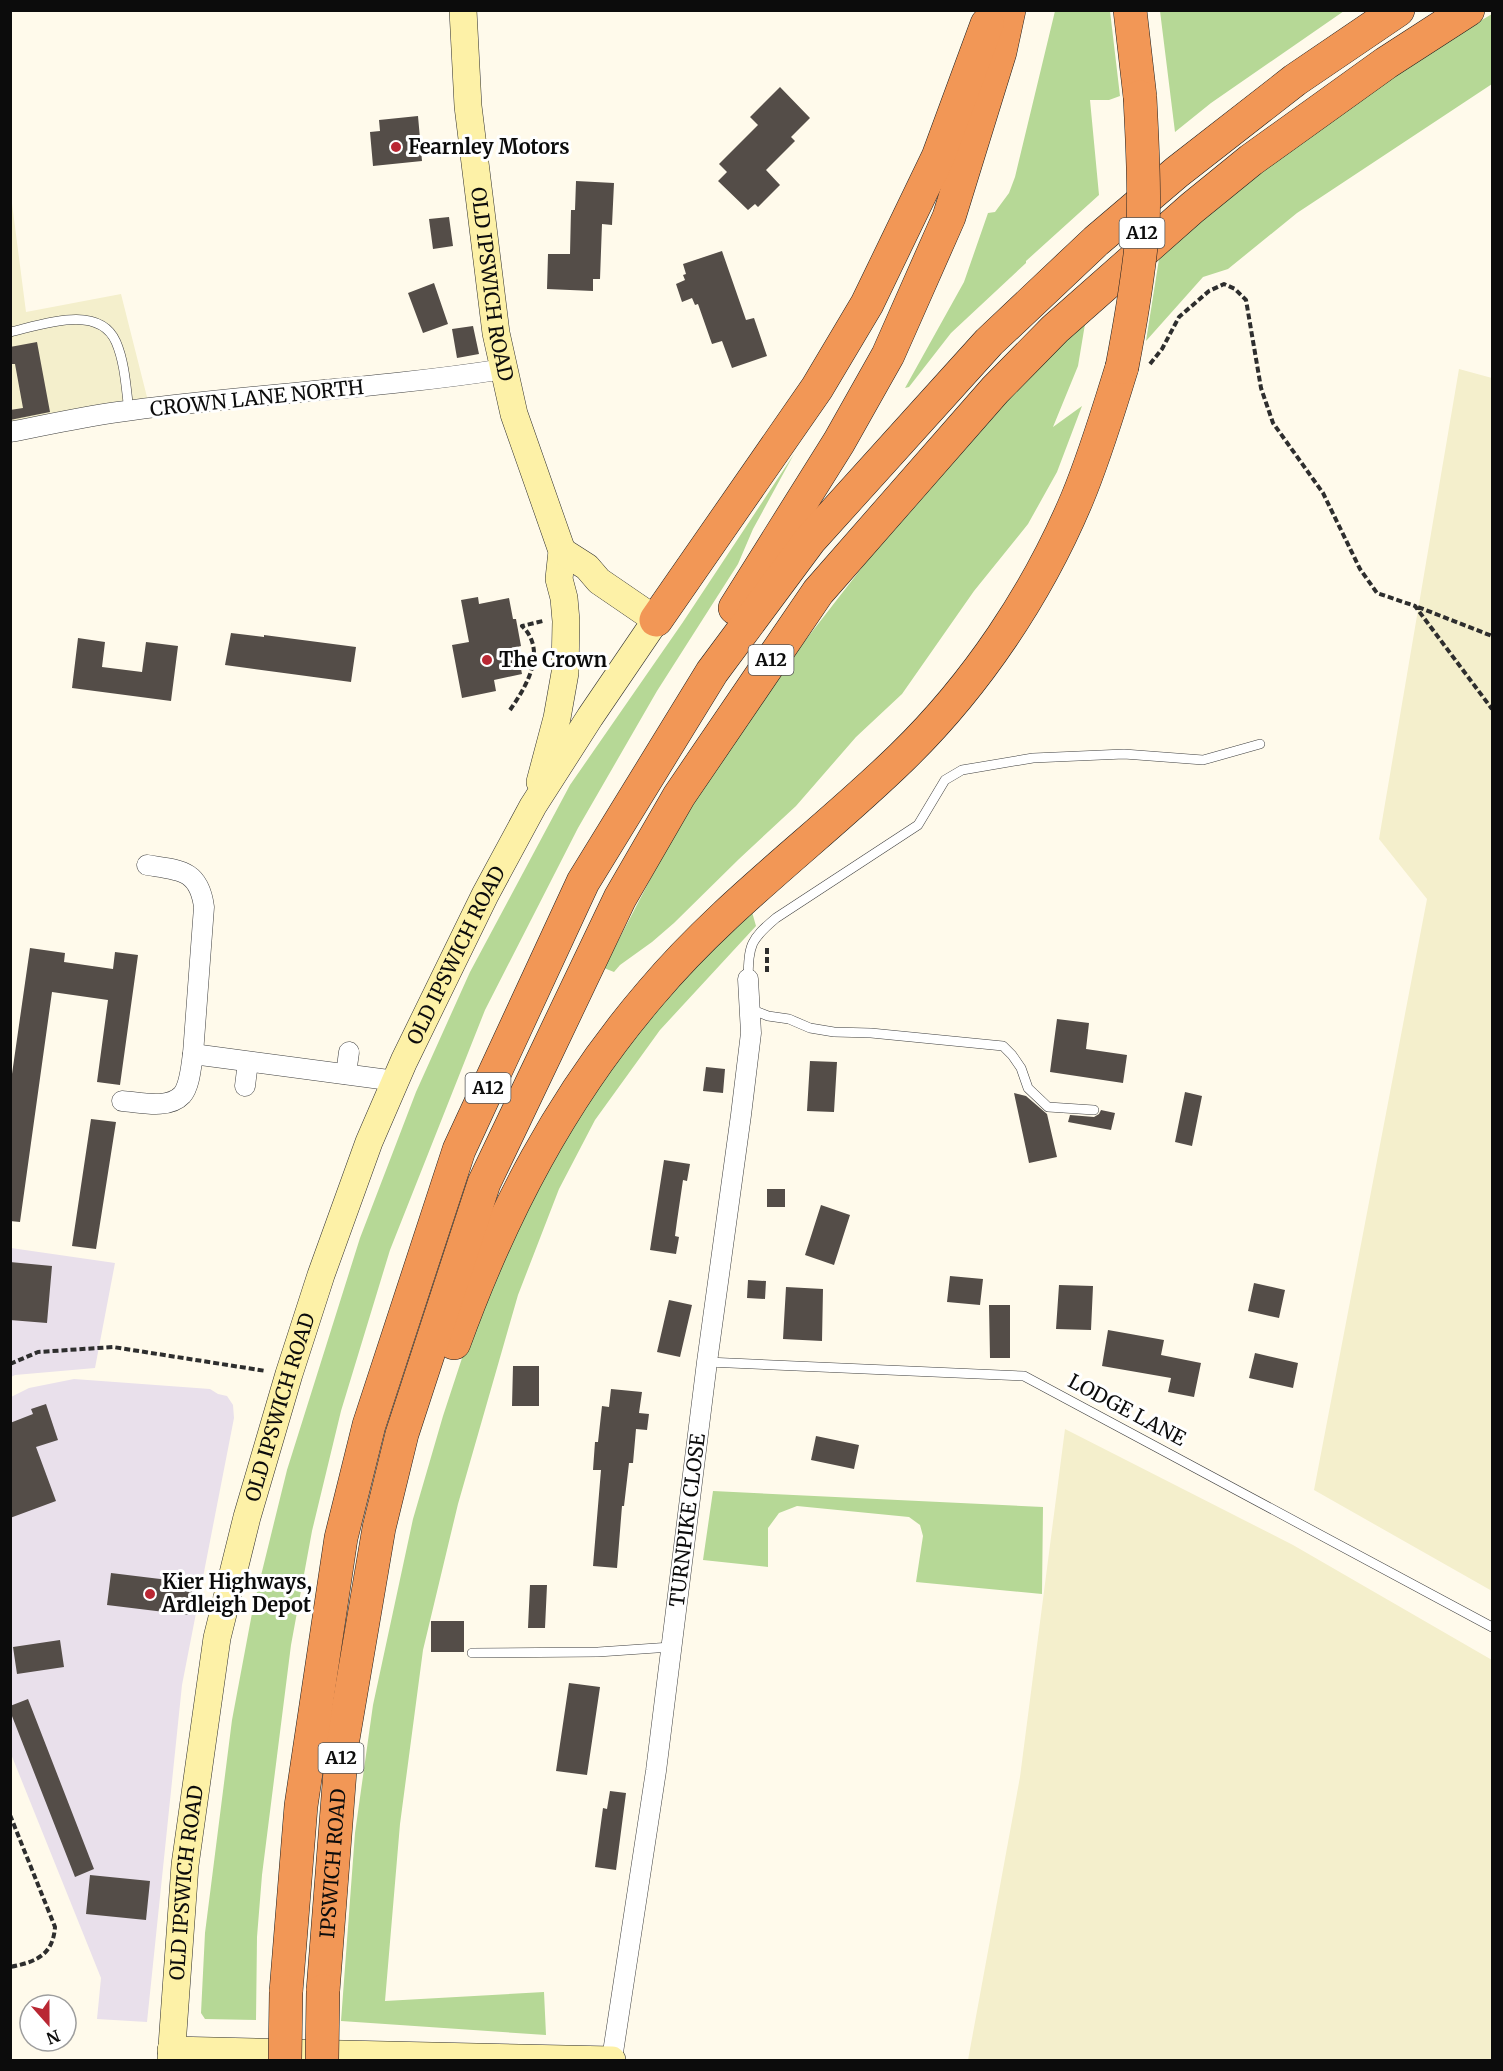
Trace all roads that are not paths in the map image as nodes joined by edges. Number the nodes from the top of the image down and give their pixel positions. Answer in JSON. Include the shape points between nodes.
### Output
{"nodes":[{"id":1,"x":463,"y":10,"type":"edge"},
{"id":2,"x":993,"y":10,"type":"edge"},
{"id":3,"x":1009,"y":10,"type":"edge"},
{"id":4,"x":1130,"y":10,"type":"edge"},
{"id":5,"x":1398,"y":10,"type":"edge"},
{"id":6,"x":1468,"y":10,"type":"edge"},
{"id":7,"x":10,"y":332,"type":"edge"},
{"id":8,"x":504,"y":369,"type":"junction"},
{"id":9,"x":129,"y":411,"type":"junction"},
{"id":10,"x":10,"y":432,"type":"edge"},
{"id":11,"x":562,"y":551,"type":"junction"},
{"id":12,"x":656,"y":620,"type":"junction"},
{"id":13,"x":712,"y":672,"type":"junction"},
{"id":14,"x":1260,"y":744,"type":"dead end"},
{"id":15,"x":533,"y":806,"type":"junction"},
{"id":16,"x":147,"y":865,"type":"dead end"},
{"id":17,"x":748,"y":979,"type":"joint"},
{"id":18,"x":750,"y":1009,"type":"junction"},
{"id":19,"x":349,"y":1052,"type":"dead end"},
{"id":20,"x":194,"y":1054,"type":"junction"},
{"id":21,"x":248,"y":1062,"type":"junction"},
{"id":22,"x":346,"y":1074,"type":"junction"},
{"id":23,"x":396,"y":1080,"type":"junction"},
{"id":24,"x":245,"y":1086,"type":"dead end"},
{"id":25,"x":122,"y":1101,"type":"dead end"},
{"id":26,"x":1094,"y":1110,"type":"dead end"},
{"id":27,"x":707,"y":1362,"type":"junction"},
{"id":28,"x":379,"y":1528,"type":"junction"},
{"id":29,"x":1492,"y":1627,"type":"edge"},
{"id":30,"x":671,"y":1647,"type":"junction"},
{"id":31,"x":472,"y":1653,"type":"dead end"},
{"id":32,"x":171,"y":2055,"type":"edge"},
{"id":33,"x":612,"y":2060,"type":"edge"},
{"id":34,"x":285,"y":2061,"type":"edge"},
{"id":35,"x":322,"y":2061,"type":"edge"}],
"edges":[{"from":1,"to":8,"type":"street","name":"OLD IPSWICH ROAD","via":[[468,106],[496,333]]},
{"from":2,"to":12,"type":"highway","via":[[938,157],[867,304],[817,388]]},
{"from":3,"to":13,"type":"highway","number":"A12","via":[[1000,52],[949,217],[888,355],[839,442],[731,613]]},
{"from":4,"to":28,"type":"highway","number":"A12","bridge":true,"via":[[1140,97],[1144,191],[1135,366],[1058,539],[1019,611],[940,716],[904,755],[747,896],[653,990],[566,1106],[510,1209],[475,1287],[412,1471]]},
{"from":5,"to":13,"type":"highway","number":"A12","via":[[1230,129],[1035,297],[989,342],[810,540]]},
{"from":6,"to":28,"type":"highway","number":"A12","via":[[1307,118],[1128,263],[995,390],[818,592],[679,796],[620,898],[484,1183],[402,1434]]},
{"from":7,"to":9,"type":"lane","via":[[67,320],[90,320],[109,332],[118,351]]},
{"from":8,"to":9,"type":"street","name":"CROWN LANE NORTH"},
{"from":8,"to":11,"type":"street","name":"OLD IPSWICH ROAD","via":[[514,414]]},
{"from":9,"to":10,"type":"street","name":"CROWN LANE NORTH"},
{"from":11,"to":12,"type":"street"},
{"from":11,"to":15,"type":"street","name":"OLD IPSWICH ROAD","via":[[559,579],[566,615],[567,653],[563,689]]},
{"from":12,"to":15,"type":"street","name":"OLD IPSWICH ROAD"},
{"from":13,"to":34,"type":"highway","name":"IPSWICH ROAD","number":"A12","bridge":true,"via":[[583,882],[459,1150],[369,1425],[340,1538],[301,1806],[286,1992]]},
{"from":14,"to":17,"type":"lane","via":[[1203,760],[1124,754],[1033,758],[962,770],[945,780],[918,825],[758,933],[748,956]]},
{"from":15,"to":23,"type":"street","name":"OLD IPSWICH ROAD","via":[[454,956]]},
{"from":16,"to":20,"type":"street","via":[[187,873],[202,892]]},
{"from":17,"to":18,"type":"street","name":"TURNPIKE CLOSE"},
{"from":18,"to":26,"type":"lane","via":[[834,1032],[1003,1046],[1021,1068],[1028,1088],[1048,1107]]},
{"from":18,"to":27,"type":"street","name":"TURNPIKE CLOSE","via":[[751,1033]]},
{"from":19,"to":22,"type":"street"},
{"from":20,"to":21,"type":"street"},
{"from":20,"to":25,"type":"street","via":[[182,1095],[170,1102]]},
{"from":21,"to":22,"type":"street"},
{"from":21,"to":24,"type":"street"},
{"from":22,"to":23,"type":"street"},
{"from":23,"to":32,"type":"street","name":"OLD IPSWICH ROAD","via":[[369,1142],[289,1374],[217,1638],[185,1865]]},
{"from":27,"to":29,"type":"lane","name":"LODGE LANE","via":[[1024,1376]]},
{"from":27,"to":30,"type":"street","name":"TURNPIKE CLOSE"},
{"from":28,"to":35,"type":"highway","name":"IPSWICH ROAD","number":"A12","bridge":true,"via":[[342,1745],[323,1991]]},
{"from":30,"to":31,"type":"lane"},
{"from":30,"to":33,"type":"street","name":"TURNPIKE CLOSE"},
{"from":32,"to":33,"type":"street","name":"OLD IPSWICH ROAD"}]}
